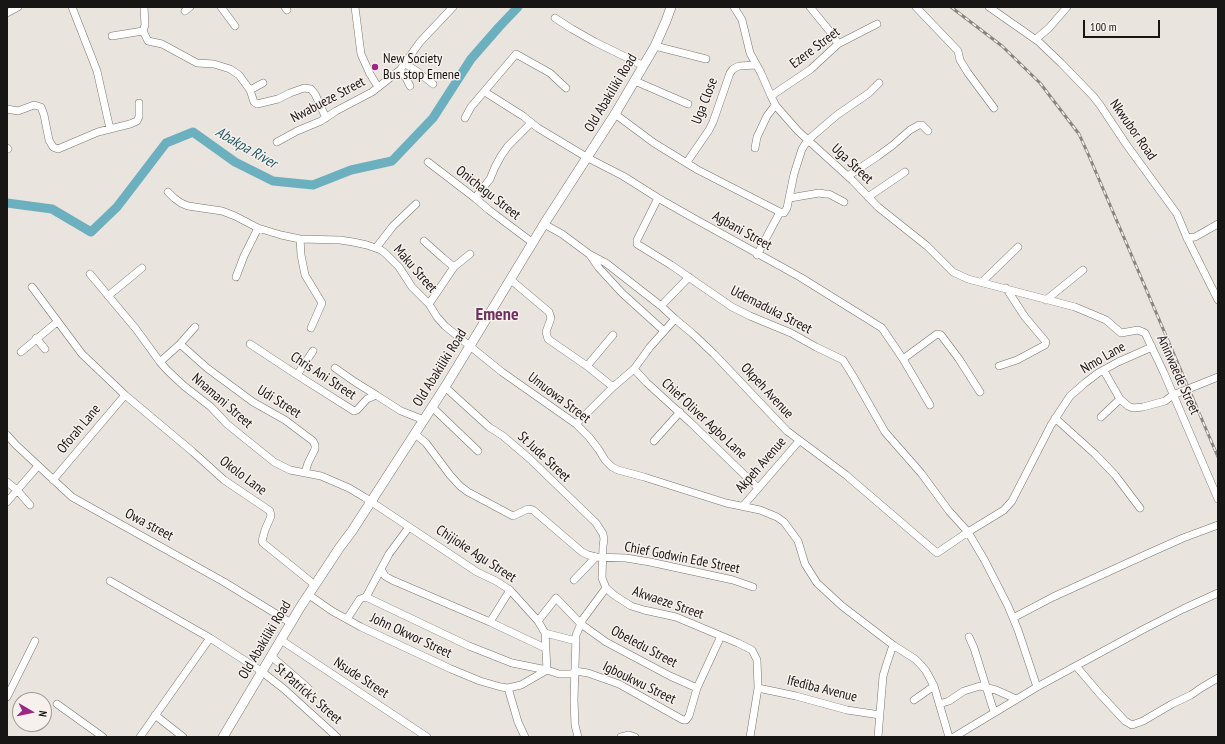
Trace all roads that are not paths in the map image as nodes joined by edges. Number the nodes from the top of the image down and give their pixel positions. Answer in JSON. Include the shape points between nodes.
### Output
{"nodes":[{"id":1,"x":18,"y":7,"type":"edge"},
{"id":2,"x":72,"y":7,"type":"edge"},
{"id":3,"x":144,"y":7,"type":"edge"},
{"id":4,"x":221,"y":7,"type":"edge"},
{"id":5,"x":355,"y":7,"type":"edge"},
{"id":6,"x":453,"y":7,"type":"edge"},
{"id":7,"x":671,"y":7,"type":"edge"},
{"id":8,"x":734,"y":7,"type":"edge"},
{"id":9,"x":810,"y":7,"type":"edge"},
{"id":10,"x":916,"y":7,"type":"edge"},
{"id":11,"x":989,"y":7,"type":"edge"},
{"id":12,"x":1067,"y":7,"type":"edge"},
{"id":13,"x":7,"y":13,"type":"edge"},
{"id":14,"x":556,"y":18,"type":"dead end"},
{"id":15,"x":878,"y":24,"type":"dead end"},
{"id":16,"x":236,"y":26,"type":"dead end"},
{"id":17,"x":143,"y":31,"type":"junction"},
{"id":18,"x":112,"y":36,"type":"dead end"},
{"id":19,"x":1036,"y":39,"type":"junction"},
{"id":20,"x":838,"y":44,"type":"junction"},
{"id":21,"x":655,"y":46,"type":"junction"},
{"id":22,"x":706,"y":59,"type":"dead end"},
{"id":23,"x":404,"y":63,"type":"junction"},
{"id":24,"x":756,"y":65,"type":"junction"},
{"id":25,"x":644,"y":66,"type":"junction"},
{"id":26,"x":400,"y":70,"type":"junction"},
{"id":27,"x":635,"y":81,"type":"junction"},
{"id":28,"x":263,"y":83,"type":"dead end"},
{"id":29,"x":879,"y":83,"type":"dead end"},
{"id":30,"x":433,"y":84,"type":"dead end"},
{"id":31,"x":410,"y":86,"type":"dead end"},
{"id":32,"x":378,"y":87,"type":"junction"},
{"id":33,"x":566,"y":88,"type":"dead end"},
{"id":34,"x":250,"y":90,"type":"junction"},
{"id":35,"x":485,"y":92,"type":"junction"},
{"id":36,"x":771,"y":96,"type":"junction"},
{"id":37,"x":139,"y":103,"type":"dead end"},
{"id":38,"x":688,"y":104,"type":"dead end"},
{"id":39,"x":776,"y":106,"type":"junction"},
{"id":40,"x":994,"y":108,"type":"dead end"},
{"id":41,"x":7,"y":109,"type":"edge"},
{"id":42,"x":615,"y":114,"type":"junction"},
{"id":43,"x":326,"y":118,"type":"junction"},
{"id":44,"x":464,"y":118,"type":"dead end"},
{"id":45,"x":531,"y":123,"type":"junction"},
{"id":46,"x":110,"y":128,"type":"junction"},
{"id":47,"x":928,"y":131,"type":"dead end"},
{"id":48,"x":808,"y":140,"type":"junction"},
{"id":49,"x":277,"y":142,"type":"dead end"},
{"id":50,"x":755,"y":148,"type":"dead end"},
{"id":51,"x":588,"y":158,"type":"junction"},
{"id":52,"x":428,"y":162,"type":"dead end"},
{"id":53,"x":686,"y":162,"type":"junction"},
{"id":54,"x":905,"y":172,"type":"dead end"},
{"id":55,"x":848,"y":176,"type":"junction"},
{"id":56,"x":168,"y":192,"type":"dead end"},
{"id":57,"x":868,"y":197,"type":"junction"},
{"id":58,"x":475,"y":198,"type":"junction"},
{"id":59,"x":658,"y":198,"type":"junction"},
{"id":60,"x":790,"y":198,"type":"junction"},
{"id":61,"x":844,"y":202,"type":"dead end"},
{"id":62,"x":416,"y":204,"type":"dead end"},
{"id":63,"x":780,"y":212,"type":"junction"},
{"id":64,"x":544,"y":224,"type":"junction"},
{"id":65,"x":1218,"y":224,"type":"edge"},
{"id":66,"x":258,"y":228,"type":"junction"},
{"id":67,"x":1187,"y":238,"type":"junction"},
{"id":68,"x":300,"y":239,"type":"junction"},
{"id":69,"x":424,"y":240,"type":"dead end"},
{"id":70,"x":533,"y":243,"type":"junction"},
{"id":71,"x":1018,"y":247,"type":"dead end"},
{"id":72,"x":376,"y":248,"type":"junction"},
{"id":73,"x":470,"y":254,"type":"dead end"},
{"id":74,"x":589,"y":254,"type":"junction"},
{"id":75,"x":757,"y":255,"type":"junction"},
{"id":76,"x":454,"y":267,"type":"junction"},
{"id":77,"x":142,"y":268,"type":"dead end"},
{"id":78,"x":1083,"y":270,"type":"dead end"},
{"id":79,"x":90,"y":274,"type":"dead end"},
{"id":80,"x":236,"y":277,"type":"dead end"},
{"id":81,"x":689,"y":277,"type":"junction"},
{"id":82,"x":511,"y":280,"type":"junction"},
{"id":83,"x":982,"y":282,"type":"junction"},
{"id":84,"x":32,"y":287,"type":"dead end"},
{"id":85,"x":1006,"y":288,"type":"junction"},
{"id":86,"x":1216,"y":288,"type":"edge"},
{"id":87,"x":108,"y":296,"type":"junction"},
{"id":88,"x":1046,"y":300,"type":"junction"},
{"id":89,"x":1218,"y":300,"type":"edge"},
{"id":90,"x":429,"y":304,"type":"junction"},
{"id":91,"x":661,"y":306,"type":"junction"},
{"id":92,"x":675,"y":319,"type":"junction"},
{"id":93,"x":57,"y":322,"type":"junction"},
{"id":94,"x":195,"y":327,"type":"dead end"},
{"id":95,"x":311,"y":328,"type":"dead end"},
{"id":96,"x":664,"y":331,"type":"junction"},
{"id":97,"x":612,"y":335,"type":"dead end"},
{"id":98,"x":36,"y":338,"type":"junction"},
{"id":99,"x":180,"y":344,"type":"junction"},
{"id":100,"x":250,"y":344,"type":"dead end"},
{"id":101,"x":471,"y":346,"type":"junction"},
{"id":102,"x":1152,"y":347,"type":"junction"},
{"id":103,"x":45,"y":349,"type":"dead end"},
{"id":104,"x":313,"y":351,"type":"dead end"},
{"id":105,"x":21,"y":352,"type":"dead end"},
{"id":106,"x":904,"y":360,"type":"junction"},
{"id":107,"x":160,"y":362,"type":"junction"},
{"id":108,"x":586,"y":366,"type":"junction"},
{"id":109,"x":999,"y":366,"type":"dead end"},
{"id":110,"x":335,"y":368,"type":"dead end"},
{"id":111,"x":634,"y":369,"type":"junction"},
{"id":112,"x":1104,"y":371,"type":"junction"},
{"id":113,"x":297,"y":375,"type":"junction"},
{"id":114,"x":1218,"y":377,"type":"edge"},
{"id":115,"x":445,"y":387,"type":"junction"},
{"id":116,"x":613,"y":387,"type":"junction"},
{"id":117,"x":980,"y":392,"type":"dead end"},
{"id":118,"x":376,"y":395,"type":"junction"},
{"id":119,"x":1174,"y":395,"type":"junction"},
{"id":120,"x":125,"y":396,"type":"junction"},
{"id":121,"x":1120,"y":400,"type":"junction"},
{"id":122,"x":930,"y":405,"type":"dead end"},
{"id":123,"x":432,"y":407,"type":"junction"},
{"id":124,"x":680,"y":412,"type":"junction"},
{"id":125,"x":1054,"y":418,"type":"junction"},
{"id":126,"x":1101,"y":418,"type":"dead end"},
{"id":127,"x":424,"y":420,"type":"junction"},
{"id":128,"x":576,"y":424,"type":"junction"},
{"id":129,"x":415,"y":434,"type":"junction"},
{"id":130,"x":7,"y":435,"type":"edge"},
{"id":131,"x":654,"y":441,"type":"dead end"},
{"id":132,"x":799,"y":441,"type":"junction"},
{"id":133,"x":478,"y":451,"type":"dead end"},
{"id":134,"x":38,"y":466,"type":"junction"},
{"id":135,"x":305,"y":473,"type":"junction"},
{"id":136,"x":53,"y":480,"type":"junction"},
{"id":137,"x":7,"y":482,"type":"edge"},
{"id":138,"x":758,"y":488,"type":"junction"},
{"id":139,"x":17,"y":490,"type":"junction"},
{"id":140,"x":1218,"y":499,"type":"edge"},
{"id":141,"x":7,"y":502,"type":"edge"},
{"id":142,"x":371,"y":502,"type":"junction"},
{"id":143,"x":30,"y":505,"type":"dead end"},
{"id":144,"x":743,"y":506,"type":"junction"},
{"id":145,"x":1140,"y":508,"type":"dead end"},
{"id":146,"x":1218,"y":525,"type":"edge"},
{"id":147,"x":409,"y":527,"type":"junction"},
{"id":148,"x":968,"y":532,"type":"junction"},
{"id":149,"x":599,"y":558,"type":"junction"},
{"id":150,"x":381,"y":569,"type":"junction"},
{"id":151,"x":574,"y":580,"type":"dead end"},
{"id":152,"x":110,"y":581,"type":"dead end"},
{"id":153,"x":315,"y":585,"type":"junction"},
{"id":154,"x":754,"y":587,"type":"dead end"},
{"id":155,"x":606,"y":588,"type":"junction"},
{"id":156,"x":510,"y":590,"type":"junction"},
{"id":157,"x":1218,"y":593,"type":"edge"},
{"id":158,"x":309,"y":595,"type":"junction"},
{"id":159,"x":366,"y":597,"type":"junction"},
{"id":160,"x":1013,"y":618,"type":"junction"},
{"id":161,"x":347,"y":619,"type":"junction"},
{"id":162,"x":538,"y":621,"type":"junction"},
{"id":163,"x":490,"y":622,"type":"junction"},
{"id":164,"x":291,"y":623,"type":"junction"},
{"id":165,"x":581,"y":624,"type":"junction"},
{"id":166,"x":545,"y":633,"type":"junction"},
{"id":167,"x":721,"y":636,"type":"junction"},
{"id":168,"x":969,"y":637,"type":"dead end"},
{"id":169,"x":210,"y":638,"type":"junction"},
{"id":170,"x":281,"y":640,"type":"junction"},
{"id":171,"x":35,"y":641,"type":"dead end"},
{"id":172,"x":576,"y":641,"type":"junction"},
{"id":173,"x":893,"y":645,"type":"junction"},
{"id":174,"x":546,"y":648,"type":"junction"},
{"id":175,"x":271,"y":656,"type":"junction"},
{"id":176,"x":1076,"y":666,"type":"junction"},
{"id":177,"x":546,"y":670,"type":"junction"},
{"id":178,"x":262,"y":671,"type":"junction"},
{"id":179,"x":575,"y":671,"type":"junction"},
{"id":180,"x":1218,"y":678,"type":"edge"},
{"id":181,"x":934,"y":686,"type":"junction"},
{"id":182,"x":986,"y":686,"type":"junction"},
{"id":183,"x":1037,"y":687,"type":"junction"},
{"id":184,"x":308,"y":688,"type":"dead end"},
{"id":185,"x":508,"y":688,"type":"junction"},
{"id":186,"x":697,"y":688,"type":"junction"},
{"id":187,"x":758,"y":688,"type":"junction"},
{"id":188,"x":7,"y":697,"type":"edge"},
{"id":189,"x":1016,"y":699,"type":"junction"},
{"id":190,"x":914,"y":700,"type":"dead end"},
{"id":191,"x":57,"y":704,"type":"dead end"},
{"id":192,"x":939,"y":704,"type":"junction"},
{"id":193,"x":994,"y":712,"type":"junction"},
{"id":194,"x":155,"y":715,"type":"junction"},
{"id":195,"x":880,"y":715,"type":"junction"},
{"id":196,"x":103,"y":737,"type":"edge"},
{"id":197,"x":140,"y":737,"type":"edge"},
{"id":198,"x":184,"y":737,"type":"edge"},
{"id":199,"x":223,"y":737,"type":"edge"},
{"id":200,"x":337,"y":737,"type":"edge"},
{"id":201,"x":427,"y":737,"type":"edge"},
{"id":202,"x":524,"y":737,"type":"edge"},
{"id":203,"x":578,"y":737,"type":"edge"},
{"id":204,"x":621,"y":737,"type":"edge"},
{"id":205,"x":635,"y":737,"type":"edge"},
{"id":206,"x":750,"y":737,"type":"edge"},
{"id":207,"x":878,"y":737,"type":"edge"},
{"id":208,"x":949,"y":737,"type":"edge"},
{"id":209,"x":954,"y":737,"type":"edge"}],
"edges":[{"from":1,"to":13,"type":"street"},
{"from":2,"to":46,"type":"street","via":[[97,71]]},
{"from":3,"to":17,"type":"street"},
{"from":4,"to":16,"type":"street"},
{"from":5,"to":32,"type":"street","via":[[361,54]]},
{"from":6,"to":23,"type":"street","name":"Nwabueze Street"},
{"from":7,"to":21,"type":"main road","name":"Old Abakiliki Road"},
{"from":8,"to":24,"type":"street","name":"Uga Street","via":[[742,20]]},
{"from":9,"to":20,"type":"street"},
{"from":10,"to":40,"type":"street","via":[[958,51],[968,73]]},
{"from":11,"to":19,"type":"street","name":"Nkwubor Road"},
{"from":12,"to":19,"type":"street"},
{"from":14,"to":25,"type":"street","via":[[589,39]]},
{"from":15,"to":20,"type":"street","name":"Ezere Street"},
{"from":17,"to":18,"type":"street"},
{"from":17,"to":34,"type":"street","via":[[148,41],[162,44],[198,63],[230,69],[239,75]]},
{"from":19,"to":67,"type":"street","name":"Nkwubor Road","via":[[1100,105],[1174,209]]},
{"from":20,"to":36,"type":"street","name":"Ezere Street","via":[[811,69]]},
{"from":21,"to":22,"type":"street"},
{"from":21,"to":25,"type":"main road","name":"Old Abakiliki Road"},
{"from":23,"to":26,"type":"street","name":"Nwabueze Street"},
{"from":23,"to":30,"type":"street"},
{"from":24,"to":36,"type":"street","name":"Uga Street"},
{"from":24,"to":53,"type":"street","name":"Uga Close","via":[[739,66],[730,73],[713,122]]},
{"from":25,"to":27,"type":"main road","name":"Old Abakiliki Road"},
{"from":26,"to":31,"type":"street"},
{"from":26,"to":32,"type":"street","name":"Nwabueze Street"},
{"from":27,"to":38,"type":"street"},
{"from":27,"to":42,"type":"main road","name":"Old Abakiliki Road"},
{"from":28,"to":34,"type":"street"},
{"from":29,"to":48,"type":"street"},
{"from":32,"to":43,"type":"street","name":"Nwabueze Street"},
{"from":33,"to":35,"type":"street","via":[[550,73],[516,54]]},
{"from":34,"to":43,"type":"street","via":[[257,104],[278,99],[304,88],[311,89]]},
{"from":35,"to":44,"type":"street"},
{"from":35,"to":45,"type":"street","name":"Agbani Street"},
{"from":36,"to":39,"type":"street","name":"Uga Street"},
{"from":37,"to":46,"type":"street","via":[[137,121]]},
{"from":39,"to":48,"type":"street","name":"Uga Street"},
{"from":39,"to":50,"type":"street","via":[[767,116]]},
{"from":41,"to":46,"type":"street","via":[[18,111],[34,105],[41,107],[49,140],[55,148],[61,148]]},
{"from":42,"to":51,"type":"main road","name":"Old Abakiliki Road"},
{"from":42,"to":53,"type":"street","via":[[654,143]]},
{"from":43,"to":49,"type":"street","name":"Nwabueze Street"},
{"from":45,"to":51,"type":"street","name":"Agbani Street"},
{"from":45,"to":58,"type":"street","via":[[508,146],[490,179]]},
{"from":47,"to":55,"type":"street","via":[[922,125],[918,125]]},
{"from":48,"to":55,"type":"street","name":"Uga Street"},
{"from":48,"to":60,"type":"street","via":[[797,163]]},
{"from":51,"to":59,"type":"street","name":"Agbani Street"},
{"from":51,"to":64,"type":"main road","name":"Old Abakiliki Road"},
{"from":52,"to":58,"type":"street","name":"Onichagu Street"},
{"from":53,"to":63,"type":"street"},
{"from":54,"to":57,"type":"street"},
{"from":55,"to":57,"type":"street","name":"Uga Street"},
{"from":56,"to":66,"type":"street","name":"Maku Street","via":[[188,206],[222,211]]},
{"from":57,"to":83,"type":"street","name":"Uga Street","via":[[927,246],[953,272]]},
{"from":58,"to":70,"type":"street","name":"Onichagu Street"},
{"from":59,"to":75,"type":"street","name":"Agbani Street"},
{"from":59,"to":81,"type":"street","name":"Udemaduka Street","via":[[637,244]]},
{"from":60,"to":61,"type":"street","via":[[819,193],[829,194]]},
{"from":60,"to":63,"type":"street","via":[[785,212]]},
{"from":62,"to":72,"type":"street","via":[[393,226]]},
{"from":63,"to":75,"type":"street"},
{"from":64,"to":70,"type":"main road","name":"Old Abakiliki Road"},
{"from":64,"to":74,"type":"street"},
{"from":65,"to":67,"type":"street","via":[[1195,237]]},
{"from":66,"to":68,"type":"street","name":"Maku Street"},
{"from":66,"to":80,"type":"street"},
{"from":67,"to":86,"type":"street","name":"Nkwubor Road"},
{"from":68,"to":72,"type":"street","name":"Maku Street","via":[[340,240]]},
{"from":68,"to":95,"type":"street","via":[[300,255],[305,275],[322,303]]},
{"from":69,"to":76,"type":"street"},
{"from":70,"to":82,"type":"main road","name":"Old Abakiliki Road"},
{"from":71,"to":83,"type":"street"},
{"from":72,"to":90,"type":"street","name":"Maku Street","via":[[396,264],[412,287]]},
{"from":73,"to":76,"type":"street"},
{"from":74,"to":91,"type":"street","via":[[606,263]]},
{"from":74,"to":96,"type":"street","via":[[622,293]]},
{"from":75,"to":106,"type":"street","name":"Agbani Street","via":[[800,277],[882,328]]},
{"from":76,"to":90,"type":"street"},
{"from":77,"to":87,"type":"street"},
{"from":78,"to":88,"type":"street"},
{"from":79,"to":87,"type":"street","name":"Nnamani Street"},
{"from":81,"to":91,"type":"street"},
{"from":81,"to":148,"type":"street","name":"Udemaduka Street","via":[[732,307],[843,360],[885,432]]},
{"from":82,"to":101,"type":"main road","name":"Old Abakiliki Road"},
{"from":82,"to":108,"type":"street","via":[[549,312],[551,318],[546,332],[548,339]]},
{"from":83,"to":85,"type":"street","name":"Uga Street"},
{"from":84,"to":93,"type":"street"},
{"from":85,"to":88,"type":"street","name":"Aninwaede Street"},
{"from":85,"to":109,"type":"street","via":[[1046,342],[1045,345],[1017,360]]},
{"from":86,"to":89,"type":"street","name":"Nkwubor Road"},
{"from":87,"to":107,"type":"street","name":"Nnamani Street"},
{"from":88,"to":102,"type":"street","name":"Aninwaede Street","via":[[1095,315],[1106,320],[1121,333],[1142,331]]},
{"from":90,"to":101,"type":"street","name":"Maku Street","via":[[445,326]]},
{"from":91,"to":92,"type":"street"},
{"from":92,"to":96,"type":"street"},
{"from":92,"to":132,"type":"street","name":"Okpeh Avenue","via":[[714,354],[776,421]]},
{"from":93,"to":98,"type":"street"},
{"from":93,"to":120,"type":"street","via":[[82,354]]},
{"from":94,"to":99,"type":"street"},
{"from":96,"to":111,"type":"street"},
{"from":97,"to":108,"type":"street"},
{"from":98,"to":103,"type":"street"},
{"from":98,"to":105,"type":"street"},
{"from":99,"to":107,"type":"street"},
{"from":99,"to":135,"type":"street","name":"Udi Street","via":[[253,402],[285,420],[313,441],[315,450]]},
{"from":100,"to":113,"type":"street","name":"Chris Ani Street"},
{"from":101,"to":115,"type":"main road","name":"Old Abakiliki Road"},
{"from":101,"to":128,"type":"street","name":"Umuowa Street","via":[[502,372]]},
{"from":102,"to":112,"type":"street","name":"Nmo Lane"},
{"from":102,"to":119,"type":"street","name":"Aninwaede Street"},
{"from":104,"to":113,"type":"street"},
{"from":106,"to":117,"type":"street","via":[[937,334],[941,334]]},
{"from":106,"to":122,"type":"street"},
{"from":107,"to":135,"type":"street","name":"Nnamani Street","via":[[227,424],[274,462],[290,470]]},
{"from":108,"to":116,"type":"street"},
{"from":110,"to":118,"type":"street"},
{"from":111,"to":116,"type":"street"},
{"from":111,"to":124,"type":"street","name":"Chief Oliver Agbo Lane"},
{"from":112,"to":121,"type":"street"},
{"from":112,"to":125,"type":"street","name":"Nmo Lane","via":[[1091,378],[1070,396]]},
{"from":113,"to":118,"type":"street","name":"Chris Ani Street","via":[[354,411],[367,399]]},
{"from":114,"to":119,"type":"street"},
{"from":115,"to":123,"type":"main road","name":"Old Abakiliki Road"},
{"from":115,"to":149,"type":"street","name":"St Jude Street","via":[[530,459],[596,523],[604,539]]},
{"from":116,"to":128,"type":"street"},
{"from":118,"to":127,"type":"street","name":"Chris Ani Street","via":[[401,411]]},
{"from":119,"to":121,"type":"street","via":[[1165,401],[1133,408]]},
{"from":119,"to":140,"type":"street","name":"Aninwaede Street"},
{"from":120,"to":136,"type":"street","name":"Oforah Lane"},
{"from":120,"to":153,"type":"street","name":"Okolo Lane","via":[[224,480],[270,511],[271,516],[263,543]]},
{"from":121,"to":126,"type":"street"},
{"from":123,"to":127,"type":"main road","name":"Old Abakiliki Road"},
{"from":123,"to":133,"type":"street"},
{"from":124,"to":131,"type":"street"},
{"from":124,"to":138,"type":"street","name":"Chief Oliver Agbo Lane"},
{"from":125,"to":145,"type":"street","via":[[1095,454]]},
{"from":125,"to":148,"type":"street","name":"Nmo Lane","via":[[1012,501],[1004,510]]},
{"from":127,"to":129,"type":"main road","name":"Old Abakiliki Road"},
{"from":128,"to":144,"type":"street","name":"Umuowa Street","via":[[605,460],[618,470]]},
{"from":129,"to":142,"type":"main road","name":"Old Abakiliki Road"},
{"from":129,"to":149,"type":"street","name":"Chief Godwin Ede Street","via":[[426,443],[450,475],[468,492],[513,516],[528,509],[533,510],[582,552]]},
{"from":130,"to":134,"type":"street","name":"Owa street"},
{"from":132,"to":138,"type":"street","name":"Akpeh Avenue"},
{"from":132,"to":148,"type":"street","name":"Okpeh Avenue","via":[[846,476],[937,553]]},
{"from":134,"to":136,"type":"street","name":"Owa street"},
{"from":134,"to":139,"type":"street"},
{"from":135,"to":142,"type":"street","name":"Nnamani Street","via":[[334,481]]},
{"from":136,"to":164,"type":"street","name":"Owa street","via":[[80,502],[224,582]]},
{"from":137,"to":139,"type":"street"},
{"from":138,"to":144,"type":"street","name":"Akpeh Avenue"},
{"from":139,"to":141,"type":"street"},
{"from":139,"to":143,"type":"street"},
{"from":142,"to":147,"type":"street","name":"Chijioke Agu Street"},
{"from":142,"to":153,"type":"main road","name":"Old Abakiliki Road"},
{"from":144,"to":173,"type":"street","name":"Umuowa Street","via":[[770,514],[784,522],[798,541],[805,564],[817,583],[842,606]]},
{"from":146,"to":160,"type":"street","via":[[1144,555]]},
{"from":147,"to":150,"type":"street"},
{"from":147,"to":156,"type":"street","name":"Chijioke Agu Street","via":[[477,572]]},
{"from":148,"to":160,"type":"street","name":"Udemaduka Street"},
{"from":149,"to":151,"type":"street"},
{"from":149,"to":154,"type":"street","name":"Chief Godwin Ede Street","via":[[643,561]]},
{"from":149,"to":155,"type":"street"},
{"from":150,"to":159,"type":"street"},
{"from":150,"to":163,"type":"street","via":[[385,576],[392,580]]},
{"from":152,"to":169,"type":"street","name":"St Patrick's Street"},
{"from":153,"to":158,"type":"main road","name":"Old Abakiliki Road"},
{"from":155,"to":165,"type":"street"},
{"from":155,"to":167,"type":"street","name":"Akwaeze Street","via":[[631,606],[676,616]]},
{"from":156,"to":162,"type":"street","name":"Chijioke Agu Street"},
{"from":156,"to":163,"type":"street"},
{"from":157,"to":176,"type":"street"},
{"from":158,"to":161,"type":"street","name":"John Okwor Street"},
{"from":158,"to":164,"type":"main road","name":"Old Abakiliki Road"},
{"from":159,"to":161,"type":"street","via":[[360,600]]},
{"from":159,"to":177,"type":"street","name":"Igboukwu Street","via":[[469,646],[512,663]]},
{"from":160,"to":183,"type":"street","name":"Udemaduka Street"},
{"from":161,"to":185,"type":"street","name":"John Okwor Street","via":[[465,675],[501,688]]},
{"from":162,"to":165,"type":"street","name":"Obeledu Street","via":[[556,598]]},
{"from":162,"to":166,"type":"street","name":"Chijioke Agu Street"},
{"from":163,"to":174,"type":"street"},
{"from":164,"to":170,"type":"main road","name":"Old Abakiliki Road"},
{"from":165,"to":172,"type":"street"},
{"from":165,"to":186,"type":"street","name":"Obeledu Street","via":[[606,642]]},
{"from":166,"to":172,"type":"street"},
{"from":166,"to":174,"type":"street","name":"Chijioke Agu Street"},
{"from":167,"to":186,"type":"street"},
{"from":167,"to":187,"type":"street","name":"Akwaeze Street","via":[[752,650],[757,660]]},
{"from":168,"to":182,"type":"street"},
{"from":169,"to":178,"type":"street","name":"St Patrick's Street"},
{"from":169,"to":194,"type":"street"},
{"from":170,"to":175,"type":"main road","name":"Old Abakiliki Road"},
{"from":170,"to":201,"type":"street","name":"Nsude Street"},
{"from":171,"to":188,"type":"street"},
{"from":172,"to":179,"type":"street"},
{"from":173,"to":181,"type":"street","name":"Umuowa Street","via":[[921,665]]},
{"from":173,"to":195,"type":"street","via":[[883,676]]},
{"from":174,"to":177,"type":"street","name":"Chijioke Agu Street"},
{"from":175,"to":178,"type":"main road","name":"Old Abakiliki Road"},
{"from":175,"to":184,"type":"street"},
{"from":176,"to":180,"type":"street","via":[[1125,721],[1132,725]]},
{"from":176,"to":183,"type":"street"},
{"from":177,"to":179,"type":"street","name":"Igboukwu Street","via":[[559,674],[572,674]]},
{"from":177,"to":185,"type":"street","via":[[521,685]]},
{"from":178,"to":199,"type":"main road","name":"Old Abakiliki Road"},
{"from":178,"to":200,"type":"street","name":"St Patrick's Street"},
{"from":179,"to":186,"type":"street","name":"Igboukwu Street","via":[[619,684],[683,720],[689,716]]},
{"from":179,"to":203,"type":"street","via":[[575,725]]},
{"from":181,"to":190,"type":"street"},
{"from":181,"to":192,"type":"street","name":"Umuowa Street"},
{"from":182,"to":189,"type":"street"},
{"from":182,"to":192,"type":"street","via":[[964,691]]},
{"from":182,"to":193,"type":"street"},
{"from":183,"to":189,"type":"street"},
{"from":185,"to":202,"type":"street"},
{"from":187,"to":195,"type":"street","name":"Ifediba Avenue"},
{"from":187,"to":206,"type":"street"},
{"from":189,"to":193,"type":"street"},
{"from":191,"to":196,"type":"street"},
{"from":192,"to":208,"type":"street","name":"Umuowa Street"},
{"from":193,"to":209,"type":"street"},
{"from":194,"to":197,"type":"street"},
{"from":194,"to":198,"type":"street"},
{"from":195,"to":207,"type":"street"},
{"from":204,"to":205,"type":"street"}]}
